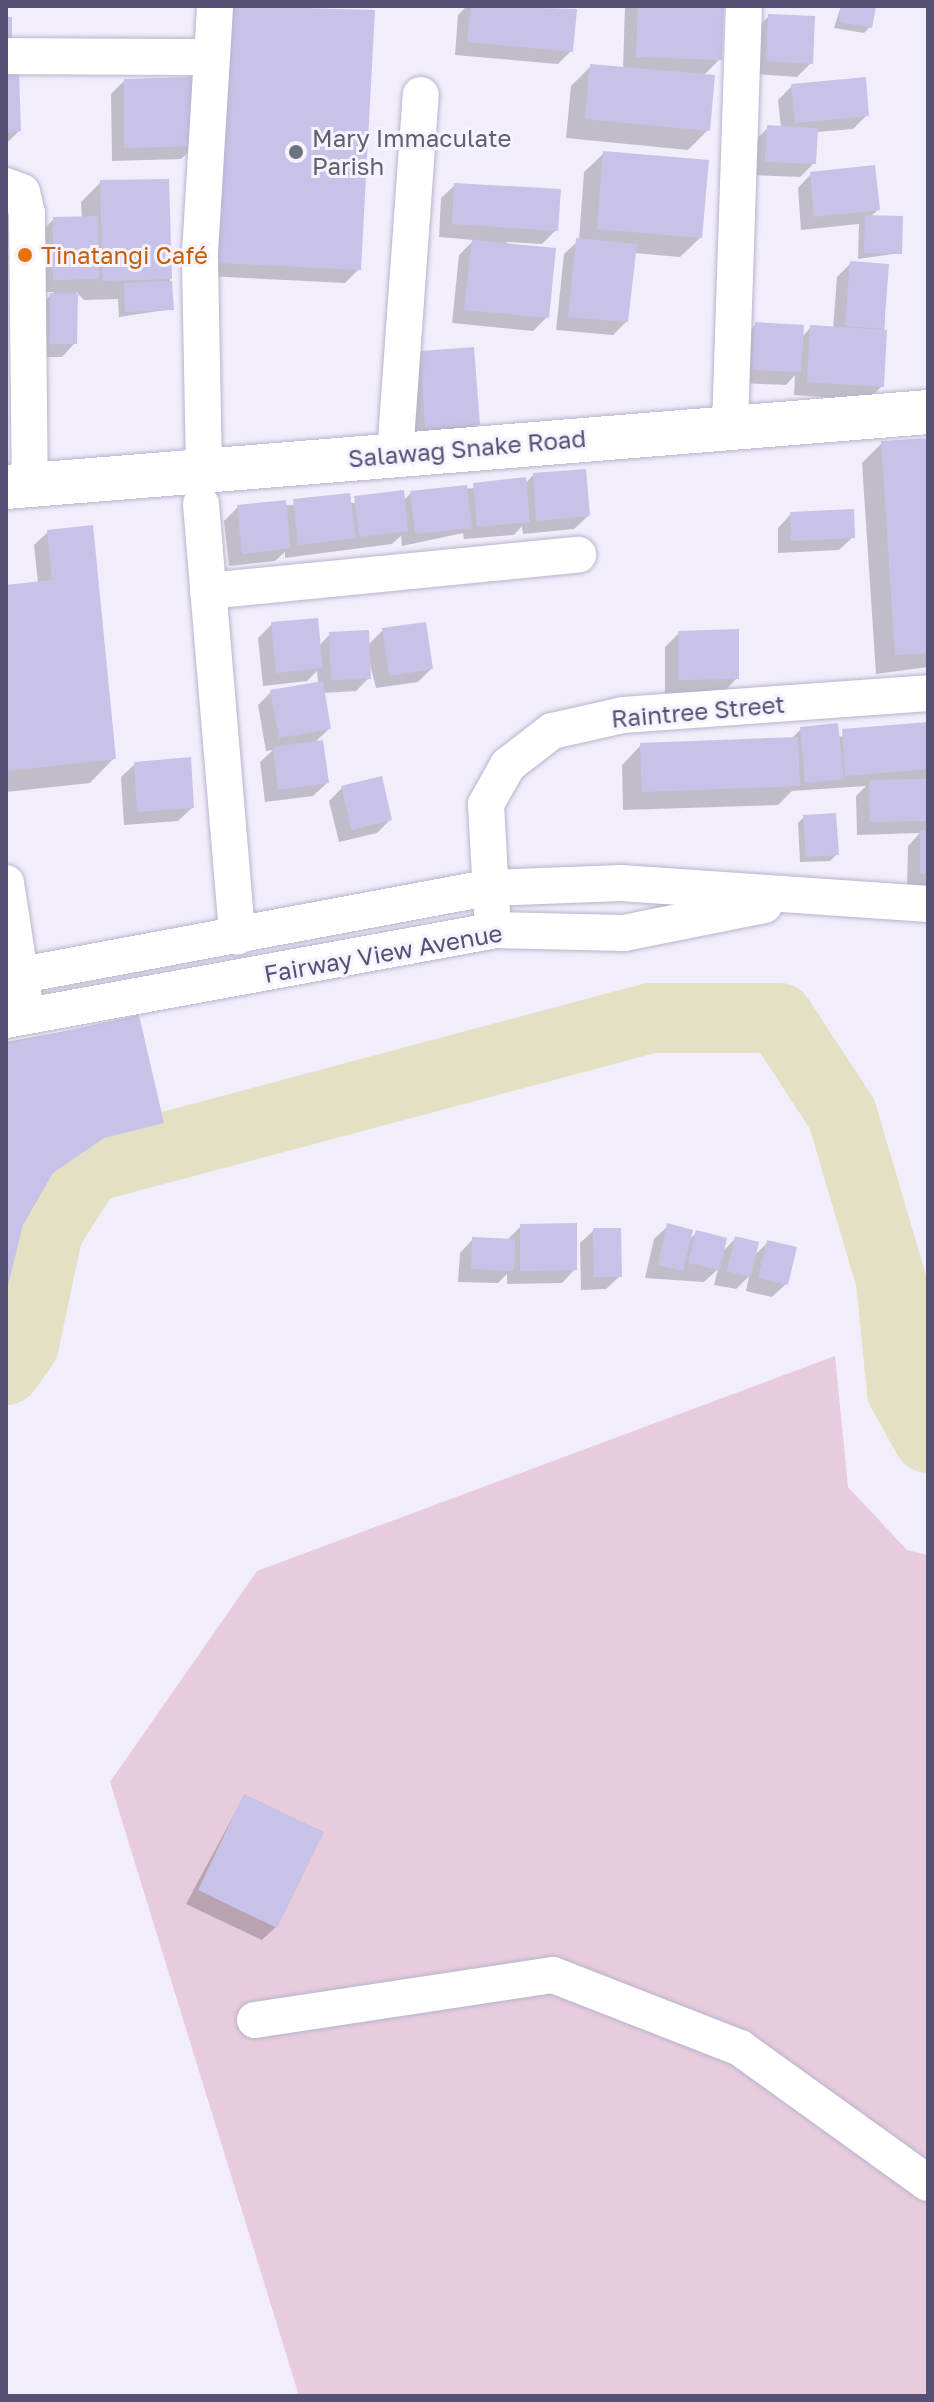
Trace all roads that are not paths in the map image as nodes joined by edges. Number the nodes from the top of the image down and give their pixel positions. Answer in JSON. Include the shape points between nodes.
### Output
{"nodes":[{"id":1,"x":215,"y":6,"type":"edge"},
{"id":2,"x":744,"y":6,"type":"edge"},
{"id":3,"x":6,"y":56,"type":"edge"},
{"id":4,"x":210,"y":57,"type":"junction"},
{"id":5,"x":421,"y":95,"type":"dead end"},
{"id":6,"x":6,"y":186,"type":"edge"},
{"id":7,"x":928,"y":412,"type":"edge"},
{"id":8,"x":730,"y":426,"type":"junction"},
{"id":9,"x":395,"y":454,"type":"junction"},
{"id":10,"x":18,"y":486,"type":"edge"},
{"id":11,"x":202,"y":487,"type":"junction"},
{"id":12,"x":578,"y":555,"type":"dead end"},
{"id":13,"x":208,"y":591,"type":"junction"},
{"id":14,"x":928,"y":693,"type":"edge"},
{"id":15,"x":6,"y":883,"type":"edge"},
{"id":16,"x":489,"y":888,"type":"junction"},
{"id":17,"x":808,"y":896,"type":"junction"},
{"id":18,"x":928,"y":904,"type":"edge"},
{"id":19,"x":494,"y":930,"type":"junction"},
{"id":20,"x":237,"y":937,"type":"junction"},
{"id":21,"x":13,"y":977,"type":"edge"},
{"id":22,"x":16,"y":1018,"type":"edge"},
{"id":23,"x":255,"y":2020,"type":"dead end"},
{"id":24,"x":928,"y":2183,"type":"edge"}],
"edges":[{"from":1,"to":4,"type":"street"},
{"from":2,"to":8,"type":"street"},
{"from":3,"to":4,"type":"street"},
{"from":4,"to":11,"type":"street","via":[[200,253]]},
{"from":5,"to":9,"type":"street"},
{"from":6,"to":10,"type":"street","via":[[22,192],[27,213]]},
{"from":7,"to":8,"type":"main road","name":"Salawag Snake Road"},
{"from":8,"to":9,"type":"main road","name":"Salawag Snake Road"},
{"from":9,"to":11,"type":"main road","name":"Salawag Snake Road"},
{"from":10,"to":11,"type":"main road","name":"Salawag Snake Road"},
{"from":11,"to":13,"type":"street"},
{"from":12,"to":13,"type":"street"},
{"from":13,"to":20,"type":"street"},
{"from":14,"to":16,"type":"street","name":"Raintree Street","via":[[623,715],[552,731],[508,765],[486,804]]},
{"from":15,"to":21,"type":"street"},
{"from":16,"to":17,"type":"street","name":"Fairway View Avenue","via":[[621,883]]},
{"from":16,"to":19,"type":"street","name":"Raintree Street"},
{"from":16,"to":20,"type":"street","name":"Fairway View Avenue"},
{"from":17,"to":18,"type":"street","name":"Fairway View Avenue"},
{"from":17,"to":19,"type":"street","name":"Fairway View Avenue","via":[[624,933]]},
{"from":19,"to":22,"type":"street","name":"Fairway View Avenue"},
{"from":20,"to":21,"type":"street","name":"Fairway View Avenue"},
{"from":21,"to":22,"type":"street"},
{"from":23,"to":24,"type":"street","via":[[553,1975],[740,2048]]}]}
